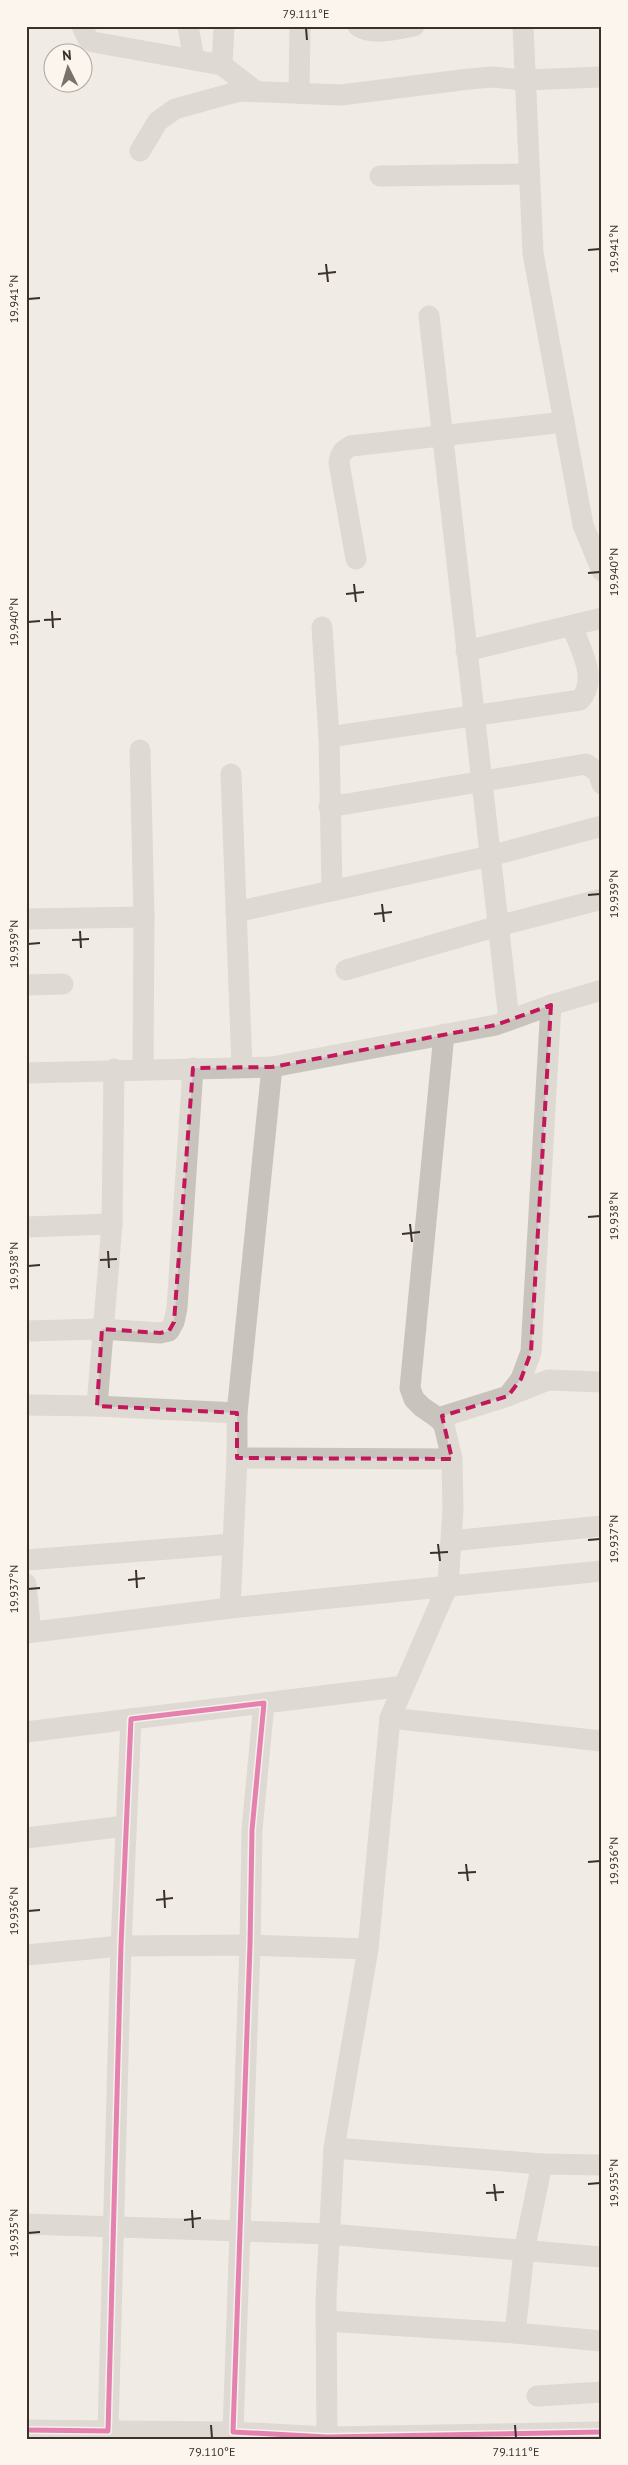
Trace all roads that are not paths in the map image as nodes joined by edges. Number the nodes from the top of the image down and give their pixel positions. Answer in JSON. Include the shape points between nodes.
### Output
{"nodes":[{"id":1,"x":82,"y":26,"type":"edge"},
{"id":2,"x":188,"y":26,"type":"edge"},
{"id":3,"x":224,"y":26,"type":"edge"},
{"id":4,"x":300,"y":26,"type":"edge"},
{"id":5,"x":358,"y":26,"type":"edge"},
{"id":6,"x":414,"y":26,"type":"edge"},
{"id":7,"x":523,"y":26,"type":"edge"},
{"id":8,"x":194,"y":59,"type":"junction"},
{"id":9,"x":222,"y":65,"type":"junction"},
{"id":10,"x":602,"y":77,"type":"edge"},
{"id":11,"x":525,"y":80,"type":"junction"},
{"id":12,"x":252,"y":90,"type":"junction"},
{"id":13,"x":299,"y":93,"type":"junction"},
{"id":14,"x":140,"y":151,"type":"dead end"},
{"id":15,"x":529,"y":174,"type":"junction"},
{"id":16,"x":380,"y":176,"type":"dead end"},
{"id":17,"x":429,"y":316,"type":"dead end"},
{"id":18,"x":564,"y":422,"type":"junction"},
{"id":19,"x":442,"y":436,"type":"junction"},
{"id":20,"x":356,"y":559,"type":"dead end"},
{"id":21,"x":602,"y":571,"type":"edge"},
{"id":22,"x":602,"y":618,"type":"edge"},
{"id":23,"x":572,"y":626,"type":"junction"},
{"id":24,"x":322,"y":627,"type":"dead end"},
{"id":25,"x":466,"y":651,"type":"junction"},
{"id":26,"x":473,"y":715,"type":"junction"},
{"id":27,"x":329,"y":738,"type":"junction"},
{"id":28,"x":140,"y":750,"type":"dead end"},
{"id":29,"x":231,"y":774,"type":"dead end"},
{"id":30,"x":482,"y":780,"type":"junction"},
{"id":31,"x":602,"y":784,"type":"edge"},
{"id":32,"x":329,"y":807,"type":"junction"},
{"id":33,"x":602,"y":826,"type":"edge"},
{"id":34,"x":490,"y":856,"type":"junction"},
{"id":35,"x":332,"y":890,"type":"junction"},
{"id":36,"x":602,"y":899,"type":"edge"},
{"id":37,"x":236,"y":912,"type":"junction"},
{"id":38,"x":144,"y":917,"type":"junction"},
{"id":39,"x":26,"y":919,"type":"edge"},
{"id":40,"x":498,"y":926,"type":"junction"},
{"id":41,"x":346,"y":970,"type":"dead end"},
{"id":42,"x":63,"y":984,"type":"dead end"},
{"id":43,"x":26,"y":985,"type":"edge"},
{"id":44,"x":602,"y":990,"type":"edge"},
{"id":45,"x":551,"y":1005,"type":"junction"},
{"id":46,"x":510,"y":1020,"type":"junction"},
{"id":47,"x":444,"y":1034,"type":"junction"},
{"id":48,"x":242,"y":1067,"type":"junction"},
{"id":49,"x":272,"y":1067,"type":"junction"},
{"id":50,"x":193,"y":1068,"type":"junction"},
{"id":51,"x":114,"y":1069,"type":"junction"},
{"id":52,"x":143,"y":1069,"type":"junction"},
{"id":53,"x":26,"y":1073,"type":"edge"},
{"id":54,"x":112,"y":1224,"type":"junction"},
{"id":55,"x":26,"y":1227,"type":"edge"},
{"id":56,"x":102,"y":1329,"type":"junction"},
{"id":57,"x":26,"y":1331,"type":"edge"},
{"id":58,"x":602,"y":1382,"type":"edge"},
{"id":59,"x":508,"y":1396,"type":"junction"},
{"id":60,"x":26,"y":1405,"type":"edge"},
{"id":61,"x":97,"y":1406,"type":"junction"},
{"id":62,"x":237,"y":1413,"type":"junction"},
{"id":63,"x":438,"y":1418,"type":"junction"},
{"id":64,"x":237,"y":1458,"type":"junction"},
{"id":65,"x":452,"y":1459,"type":"junction"},
{"id":66,"x":602,"y":1526,"type":"edge"},
{"id":67,"x":451,"y":1541,"type":"junction"},
{"id":68,"x":233,"y":1544,"type":"junction"},
{"id":69,"x":26,"y":1560,"type":"edge"},
{"id":70,"x":602,"y":1571,"type":"edge"},
{"id":71,"x":26,"y":1584,"type":"edge"},
{"id":72,"x":448,"y":1585,"type":"junction"},
{"id":73,"x":230,"y":1608,"type":"junction"},
{"id":74,"x":29,"y":1632,"type":"edge"},
{"id":75,"x":404,"y":1686,"type":"junction"},
{"id":76,"x":264,"y":1703,"type":"junction"},
{"id":77,"x":390,"y":1718,"type":"junction"},
{"id":78,"x":130,"y":1719,"type":"junction"},
{"id":79,"x":26,"y":1732,"type":"edge"},
{"id":80,"x":602,"y":1741,"type":"edge"},
{"id":81,"x":125,"y":1826,"type":"junction"},
{"id":82,"x":26,"y":1838,"type":"edge"},
{"id":83,"x":250,"y":1945,"type":"junction"},
{"id":84,"x":120,"y":1946,"type":"junction"},
{"id":85,"x":368,"y":1949,"type":"junction"},
{"id":86,"x":26,"y":1955,"type":"edge"},
{"id":87,"x":334,"y":2148,"type":"junction"},
{"id":88,"x":542,"y":2164,"type":"junction"},
{"id":89,"x":602,"y":2165,"type":"edge"},
{"id":90,"x":26,"y":2224,"type":"edge"},
{"id":91,"x":114,"y":2227,"type":"junction"},
{"id":92,"x":240,"y":2230,"type":"junction"},
{"id":93,"x":329,"y":2234,"type":"junction"},
{"id":94,"x":524,"y":2250,"type":"junction"},
{"id":95,"x":602,"y":2257,"type":"edge"},
{"id":96,"x":326,"y":2321,"type":"junction"},
{"id":97,"x":515,"y":2333,"type":"junction"},
{"id":98,"x":602,"y":2341,"type":"edge"},
{"id":99,"x":602,"y":2392,"type":"edge"},
{"id":100,"x":537,"y":2396,"type":"dead end"},
{"id":101,"x":26,"y":2430,"type":"edge"},
{"id":102,"x":108,"y":2431,"type":"junction"},
{"id":103,"x":233,"y":2432,"type":"junction"},
{"id":104,"x":602,"y":2432,"type":"edge"},
{"id":105,"x":327,"y":2438,"type":"edge"}],
"edges":[{"from":1,"to":8,"type":"street","via":[[93,42]]},
{"from":2,"to":8,"type":"street"},
{"from":3,"to":9,"type":"street"},
{"from":4,"to":13,"type":"street"},
{"from":5,"to":6,"type":"street","via":[[376,31]]},
{"from":7,"to":11,"type":"street"},
{"from":8,"to":9,"type":"street"},
{"from":9,"to":12,"type":"street"},
{"from":10,"to":11,"type":"street"},
{"from":11,"to":13,"type":"street","via":[[492,77],[359,94]]},
{"from":11,"to":15,"type":"street"},
{"from":12,"to":13,"type":"street"},
{"from":12,"to":14,"type":"street","via":[[175,109],[158,121]]},
{"from":15,"to":16,"type":"street"},
{"from":15,"to":18,"type":"street","via":[[533,253]]},
{"from":17,"to":19,"type":"street"},
{"from":18,"to":19,"type":"street"},
{"from":18,"to":21,"type":"street","via":[[583,525]]},
{"from":19,"to":20,"type":"street","via":[[344,449],[339,463]]},
{"from":19,"to":25,"type":"street"},
{"from":22,"to":23,"type":"street"},
{"from":23,"to":25,"type":"street"},
{"from":23,"to":26,"type":"street","via":[[588,672],[586,694],[580,700]]},
{"from":24,"to":27,"type":"street"},
{"from":25,"to":26,"type":"street"},
{"from":26,"to":27,"type":"street"},
{"from":26,"to":30,"type":"street"},
{"from":27,"to":32,"type":"street"},
{"from":28,"to":38,"type":"street"},
{"from":29,"to":37,"type":"street"},
{"from":30,"to":31,"type":"street","via":[[586,764],[598,772]]},
{"from":30,"to":32,"type":"street"},
{"from":30,"to":34,"type":"street"},
{"from":32,"to":35,"type":"street"},
{"from":33,"to":34,"type":"street"},
{"from":34,"to":35,"type":"street"},
{"from":34,"to":40,"type":"street"},
{"from":35,"to":37,"type":"street"},
{"from":36,"to":40,"type":"street"},
{"from":37,"to":48,"type":"street"},
{"from":38,"to":39,"type":"street"},
{"from":38,"to":52,"type":"street"},
{"from":40,"to":41,"type":"street"},
{"from":40,"to":46,"type":"street"},
{"from":42,"to":43,"type":"street"},
{"from":44,"to":45,"type":"street"},
{"from":45,"to":46,"type":"street"},
{"from":45,"to":59,"type":"street","via":[[531,1352],[521,1379]]},
{"from":46,"to":47,"type":"street"},
{"from":47,"to":49,"type":"street"},
{"from":47,"to":63,"type":"street","via":[[410,1388],[414,1399]]},
{"from":48,"to":49,"type":"street"},
{"from":48,"to":50,"type":"street"},
{"from":49,"to":62,"type":"street"},
{"from":50,"to":52,"type":"street"},
{"from":50,"to":56,"type":"street","via":[[174,1322],[169,1331],[160,1333]]},
{"from":51,"to":52,"type":"street"},
{"from":51,"to":53,"type":"street"},
{"from":51,"to":54,"type":"street"},
{"from":54,"to":55,"type":"street"},
{"from":54,"to":56,"type":"street"},
{"from":56,"to":57,"type":"street"},
{"from":56,"to":61,"type":"street"},
{"from":58,"to":59,"type":"street","via":[[548,1380]]},
{"from":59,"to":63,"type":"street"},
{"from":60,"to":61,"type":"street"},
{"from":61,"to":62,"type":"street"},
{"from":62,"to":64,"type":"street"},
{"from":63,"to":65,"type":"street","via":[[444,1425]]},
{"from":64,"to":65,"type":"street"},
{"from":64,"to":68,"type":"street"},
{"from":65,"to":67,"type":"street"},
{"from":66,"to":67,"type":"street"},
{"from":67,"to":72,"type":"street"},
{"from":68,"to":69,"type":"street"},
{"from":68,"to":73,"type":"street"},
{"from":70,"to":72,"type":"street"},
{"from":71,"to":74,"type":"street"},
{"from":72,"to":73,"type":"street"},
{"from":72,"to":75,"type":"street"},
{"from":73,"to":74,"type":"street"},
{"from":75,"to":76,"type":"street"},
{"from":75,"to":77,"type":"street"},
{"from":76,"to":78,"type":"street"},
{"from":76,"to":83,"type":"street","via":[[252,1830]]},
{"from":77,"to":80,"type":"street"},
{"from":77,"to":85,"type":"street"},
{"from":78,"to":79,"type":"street"},
{"from":78,"to":81,"type":"street"},
{"from":81,"to":82,"type":"street"},
{"from":81,"to":84,"type":"street"},
{"from":83,"to":84,"type":"street"},
{"from":83,"to":85,"type":"street"},
{"from":83,"to":92,"type":"street"},
{"from":84,"to":86,"type":"street"},
{"from":84,"to":91,"type":"street"},
{"from":85,"to":87,"type":"street"},
{"from":87,"to":88,"type":"street"},
{"from":87,"to":93,"type":"street"},
{"from":88,"to":89,"type":"street"},
{"from":88,"to":94,"type":"street"},
{"from":90,"to":91,"type":"street"},
{"from":91,"to":92,"type":"street"},
{"from":91,"to":102,"type":"street"},
{"from":92,"to":93,"type":"street"},
{"from":92,"to":103,"type":"street"},
{"from":93,"to":94,"type":"street"},
{"from":93,"to":96,"type":"street"},
{"from":94,"to":95,"type":"street"},
{"from":94,"to":97,"type":"street"},
{"from":96,"to":97,"type":"street"},
{"from":96,"to":105,"type":"street"},
{"from":97,"to":98,"type":"street"},
{"from":99,"to":100,"type":"street"},
{"from":101,"to":102,"type":"street"},
{"from":102,"to":103,"type":"street"},
{"from":103,"to":105,"type":"street"},
{"from":104,"to":105,"type":"street"}]}
